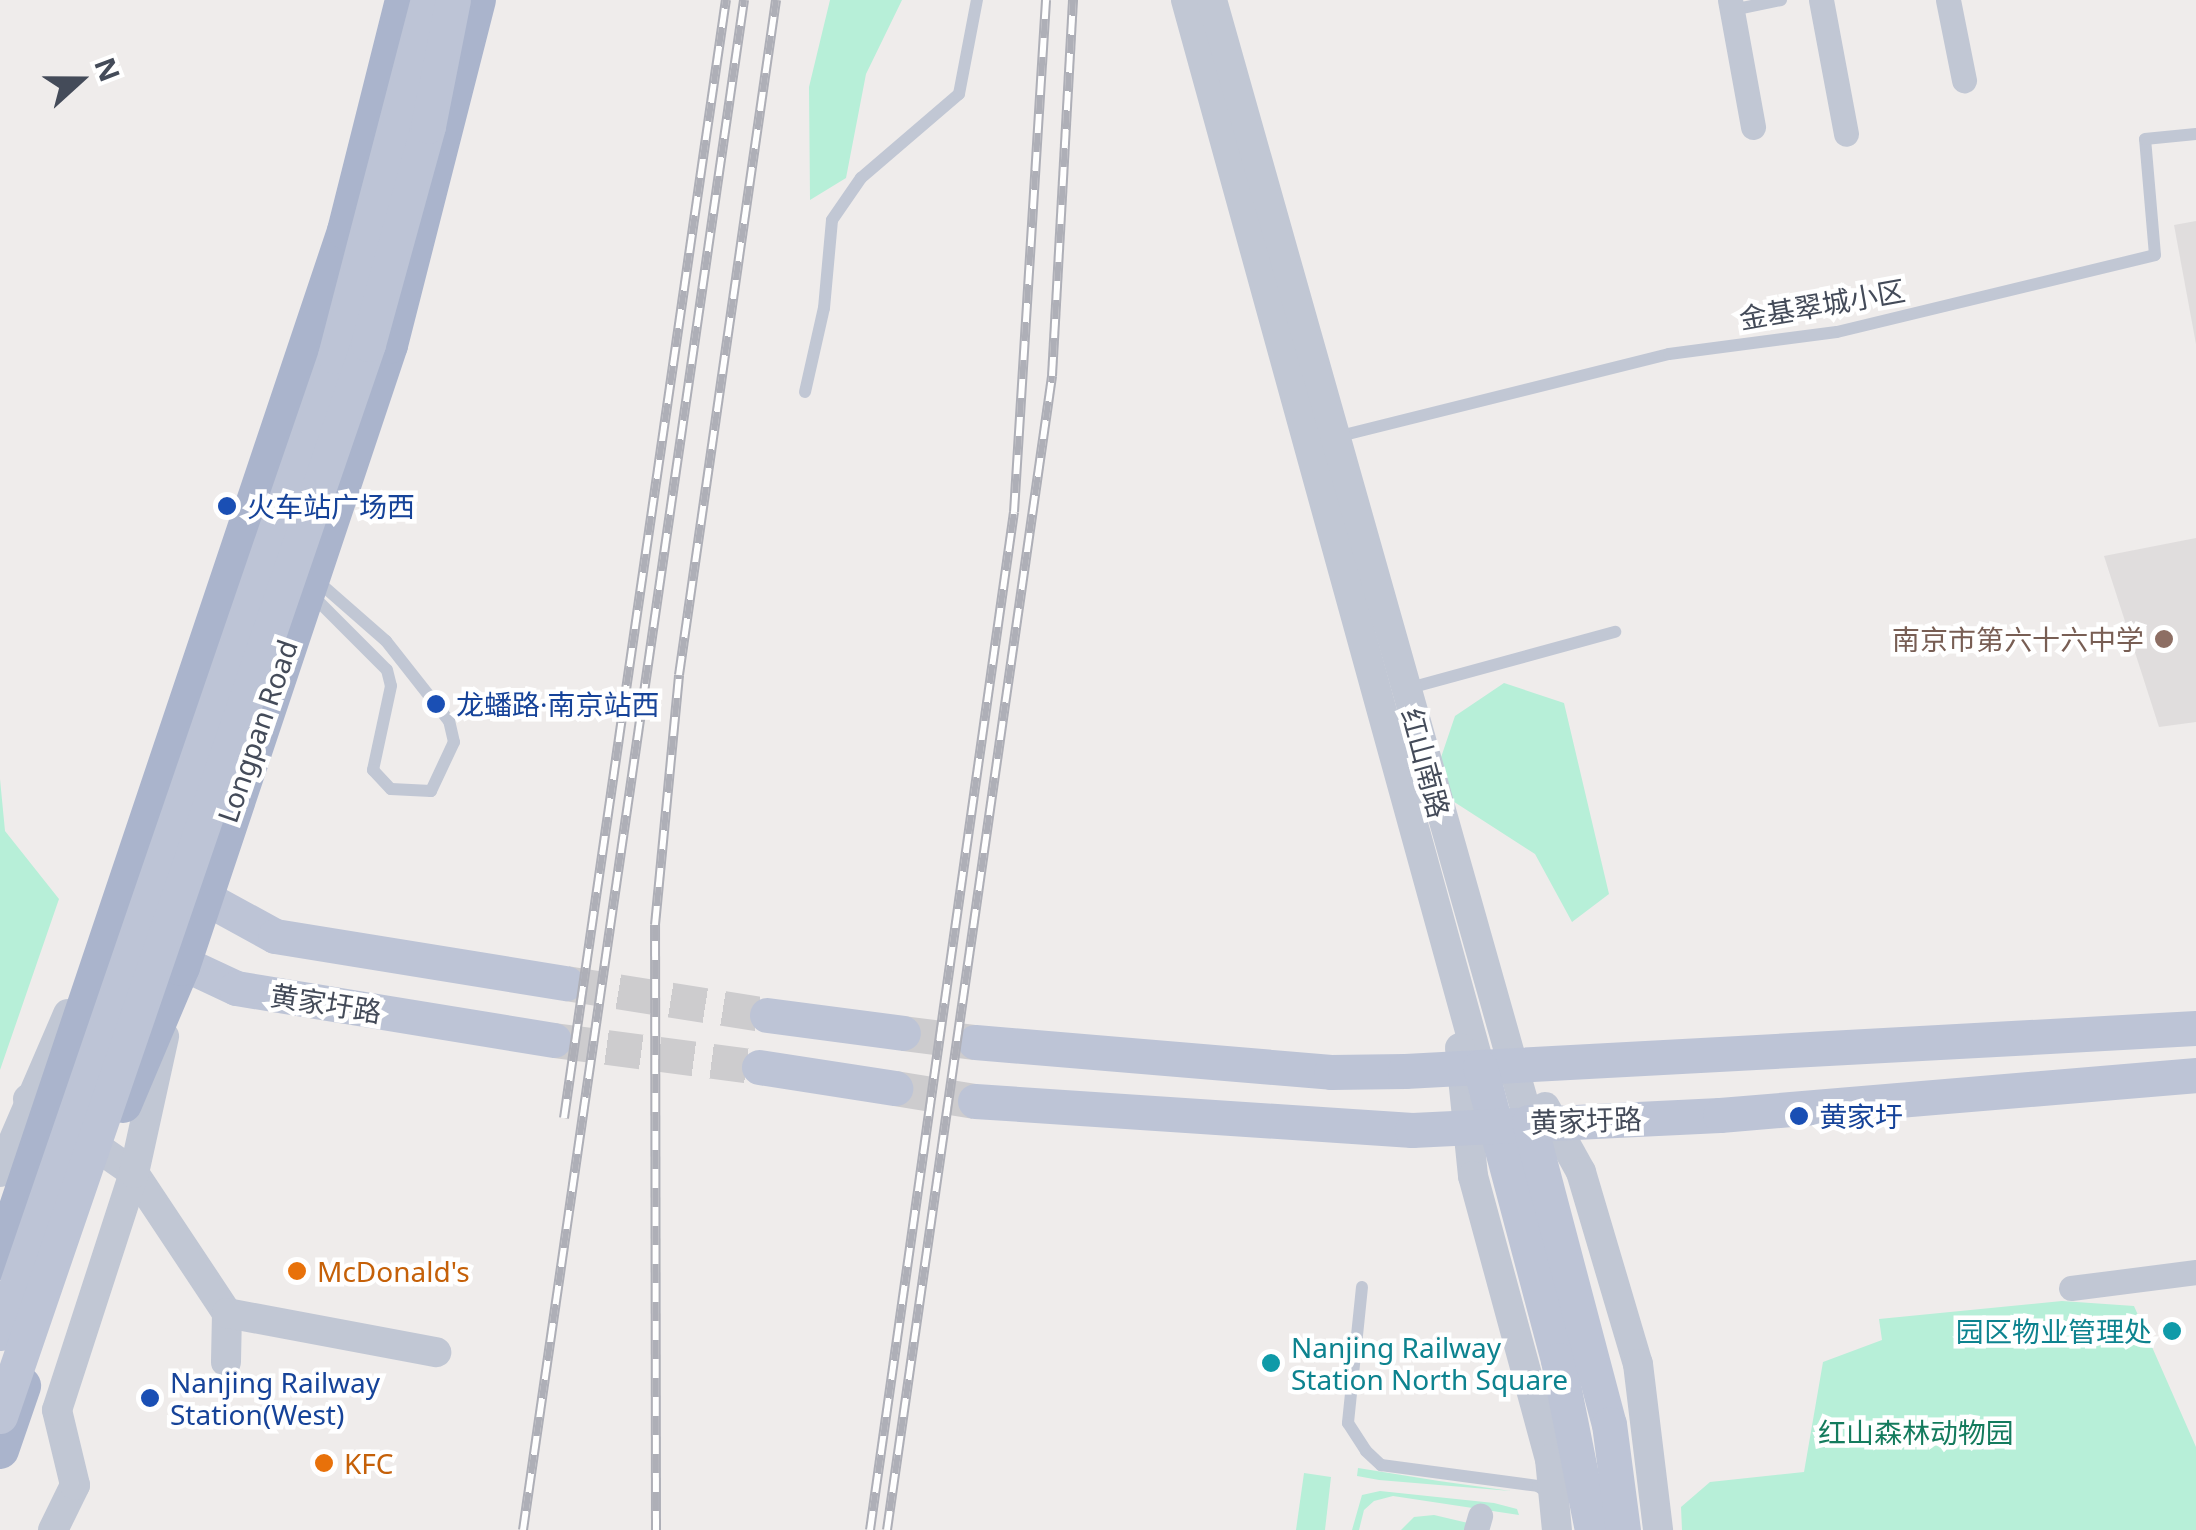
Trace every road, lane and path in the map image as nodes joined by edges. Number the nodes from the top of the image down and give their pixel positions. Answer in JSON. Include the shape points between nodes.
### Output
{"nodes":[{"id":1,"x":404,"y":0,"type":"edge"},
{"id":2,"x":428,"y":0,"type":"edge"},
{"id":3,"x":453,"y":0,"type":"edge"},
{"id":4,"x":477,"y":0,"type":"edge"},
{"id":5,"x":977,"y":0,"type":"edge"},
{"id":6,"x":1186,"y":0,"type":"edge"},
{"id":7,"x":1212,"y":0,"type":"edge"},
{"id":8,"x":1781,"y":0,"type":"edge"},
{"id":9,"x":1821,"y":0,"type":"edge"},
{"id":10,"x":1948,"y":0,"type":"edge"},
{"id":11,"x":1731,"y":5,"type":"edge"},
{"id":12,"x":1964,"y":80,"type":"dead end"},
{"id":13,"x":1753,"y":127,"type":"dead end"},
{"id":14,"x":1846,"y":134,"type":"dead end"},
{"id":15,"x":2196,"y":134,"type":"edge"},
{"id":16,"x":805,"y":392,"type":"dead end"},
{"id":17,"x":1333,"y":438,"type":"junction"},
{"id":18,"x":308,"y":581,"type":"junction"},
{"id":19,"x":1615,"y":632,"type":"dead end"},
{"id":20,"x":1406,"y":689,"type":"junction"},
{"id":21,"x":134,"y":864,"type":"junction"},
{"id":22,"x":204,"y":894,"type":"junction"},
{"id":23,"x":115,"y":922,"type":"junction"},
{"id":24,"x":181,"y":968,"type":"junction"},
{"id":25,"x":566,"y":983,"type":"tunnel mouth"},
{"id":26,"x":766,"y":1015,"type":"tunnel mouth"},
{"id":27,"x":2196,"y":1028,"type":"edge"},
{"id":28,"x":903,"y":1033,"type":"tunnel mouth"},
{"id":29,"x":554,"y":1040,"type":"tunnel mouth"},
{"id":30,"x":975,"y":1042,"type":"tunnel mouth"},
{"id":31,"x":759,"y":1067,"type":"tunnel mouth"},
{"id":32,"x":1494,"y":1067,"type":"junction"},
{"id":33,"x":2196,"y":1075,"type":"edge"},
{"id":34,"x":895,"y":1088,"type":"tunnel mouth"},
{"id":35,"x":975,"y":1101,"type":"tunnel mouth"},
{"id":36,"x":39,"y":1107,"type":"junction"},
{"id":37,"x":1512,"y":1123,"type":"junction"},
{"id":38,"x":120,"y":1163,"type":"junction"},
{"id":39,"x":0,"y":1172,"type":"edge"},
{"id":40,"x":0,"y":1261,"type":"edge"},
{"id":41,"x":2196,"y":1272,"type":"edge"},
{"id":42,"x":1362,"y":1287,"type":"dead end"},
{"id":43,"x":2072,"y":1288,"type":"dead end"},
{"id":44,"x":228,"y":1313,"type":"junction"},
{"id":45,"x":0,"y":1333,"type":"edge"},
{"id":46,"x":436,"y":1352,"type":"dead end"},
{"id":47,"x":226,"y":1362,"type":"dead end"},
{"id":48,"x":0,"y":1416,"type":"edge"},
{"id":49,"x":0,"y":1450,"type":"edge"},
{"id":50,"x":1554,"y":1498,"type":"junction"},
{"id":51,"x":53,"y":1530,"type":"edge"},
{"id":52,"x":1557,"y":1530,"type":"edge"},
{"id":53,"x":1592,"y":1530,"type":"edge"},
{"id":54,"x":1623,"y":1530,"type":"edge"},
{"id":55,"x":1658,"y":1530,"type":"edge"}],
"edges":[{"from":1,"to":21,"type":"main road","via":[[373,144]]},
{"from":2,"to":45,"type":"main road","name":"Longpan Road","bridge":true,"via":[[335,356]]},
{"from":3,"to":48,"type":"main road","name":"Longpan Road","bridge":true,"via":[[428,126],[368,344]]},
{"from":4,"to":18,"type":"main road","name":"Longpan Road","via":[[389,345]]},
{"from":5,"to":16,"type":"lane","via":[[959,94],[862,178],[832,220],[824,308]]},
{"from":6,"to":32,"type":"street","name":"红山南路","via":[[1455,990]]},
{"from":7,"to":17,"type":"street","name":"红山南路"},
{"from":8,"to":11,"type":"lane"},
{"from":9,"to":14,"type":"street"},
{"from":10,"to":12,"type":"street"},
{"from":11,"to":13,"type":"street"},
{"from":15,"to":17,"type":"lane","name":"金基翠城小区","via":[[2145,139],[2154,255],[1837,332],[1669,354]]},
{"from":17,"to":20,"type":"street","name":"红山南路"},
{"from":18,"to":18,"type":"lane","via":[[387,670],[391,686],[373,770],[391,789],[431,791],[454,742],[450,721],[386,641]]},
{"from":18,"to":22,"type":"main road","name":"Longpan Road"},
{"from":19,"to":20,"type":"lane"},
{"from":20,"to":32,"type":"street","name":"红山南路","via":[[1500,1031]]},
{"from":21,"to":22,"type":"main road","name":"黄家圩路"},
{"from":21,"to":23,"type":"main road"},
{"from":22,"to":24,"type":"main road","name":"Longpan Road"},
{"from":22,"to":25,"type":"main road","name":"黄家圩路","via":[[275,936]]},
{"from":23,"to":24,"type":"main road","name":"黄家圩路"},
{"from":23,"to":36,"type":"main road"},
{"from":24,"to":29,"type":"main road","name":"黄家圩路","via":[[236,988]]},
{"from":24,"to":38,"type":"main road","name":"Longpan Road"},
{"from":26,"to":28,"type":"main road"},
{"from":27,"to":32,"type":"main road","name":"黄家圩路"},
{"from":30,"to":32,"type":"main road","name":"黄家圩路","via":[[1331,1072]]},
{"from":31,"to":34,"type":"main road"},
{"from":32,"to":37,"type":"main road","name":"红山南路"},
{"from":32,"to":37,"type":"street"},
{"from":33,"to":37,"type":"main road","name":"黄家圩路","via":[[1720,1115]]},
{"from":35,"to":37,"type":"main road","name":"黄家圩路","via":[[1412,1130]]},
{"from":36,"to":38,"type":"street"},
{"from":36,"to":39,"type":"street"},
{"from":36,"to":40,"type":"main road"},
{"from":37,"to":50,"type":"street","via":[[1473,1176],[1550,1459]]},
{"from":37,"to":53,"type":"main road","name":"红山南路"},
{"from":37,"to":54,"type":"main road","name":"红山南路","via":[[1609,1424]]},
{"from":37,"to":55,"type":"street","via":[[1581,1172],[1638,1364]]},
{"from":38,"to":44,"type":"street"},
{"from":38,"to":49,"type":"main road","name":"Longpan Road"},
{"from":38,"to":51,"type":"street","via":[[57,1410],[74,1485]]},
{"from":41,"to":43,"type":"street"},
{"from":42,"to":50,"type":"lane","via":[[1348,1422],[1366,1451],[1381,1465],[1538,1486]]},
{"from":44,"to":46,"type":"street"},
{"from":44,"to":47,"type":"street"},
{"from":50,"to":52,"type":"street"}]}
